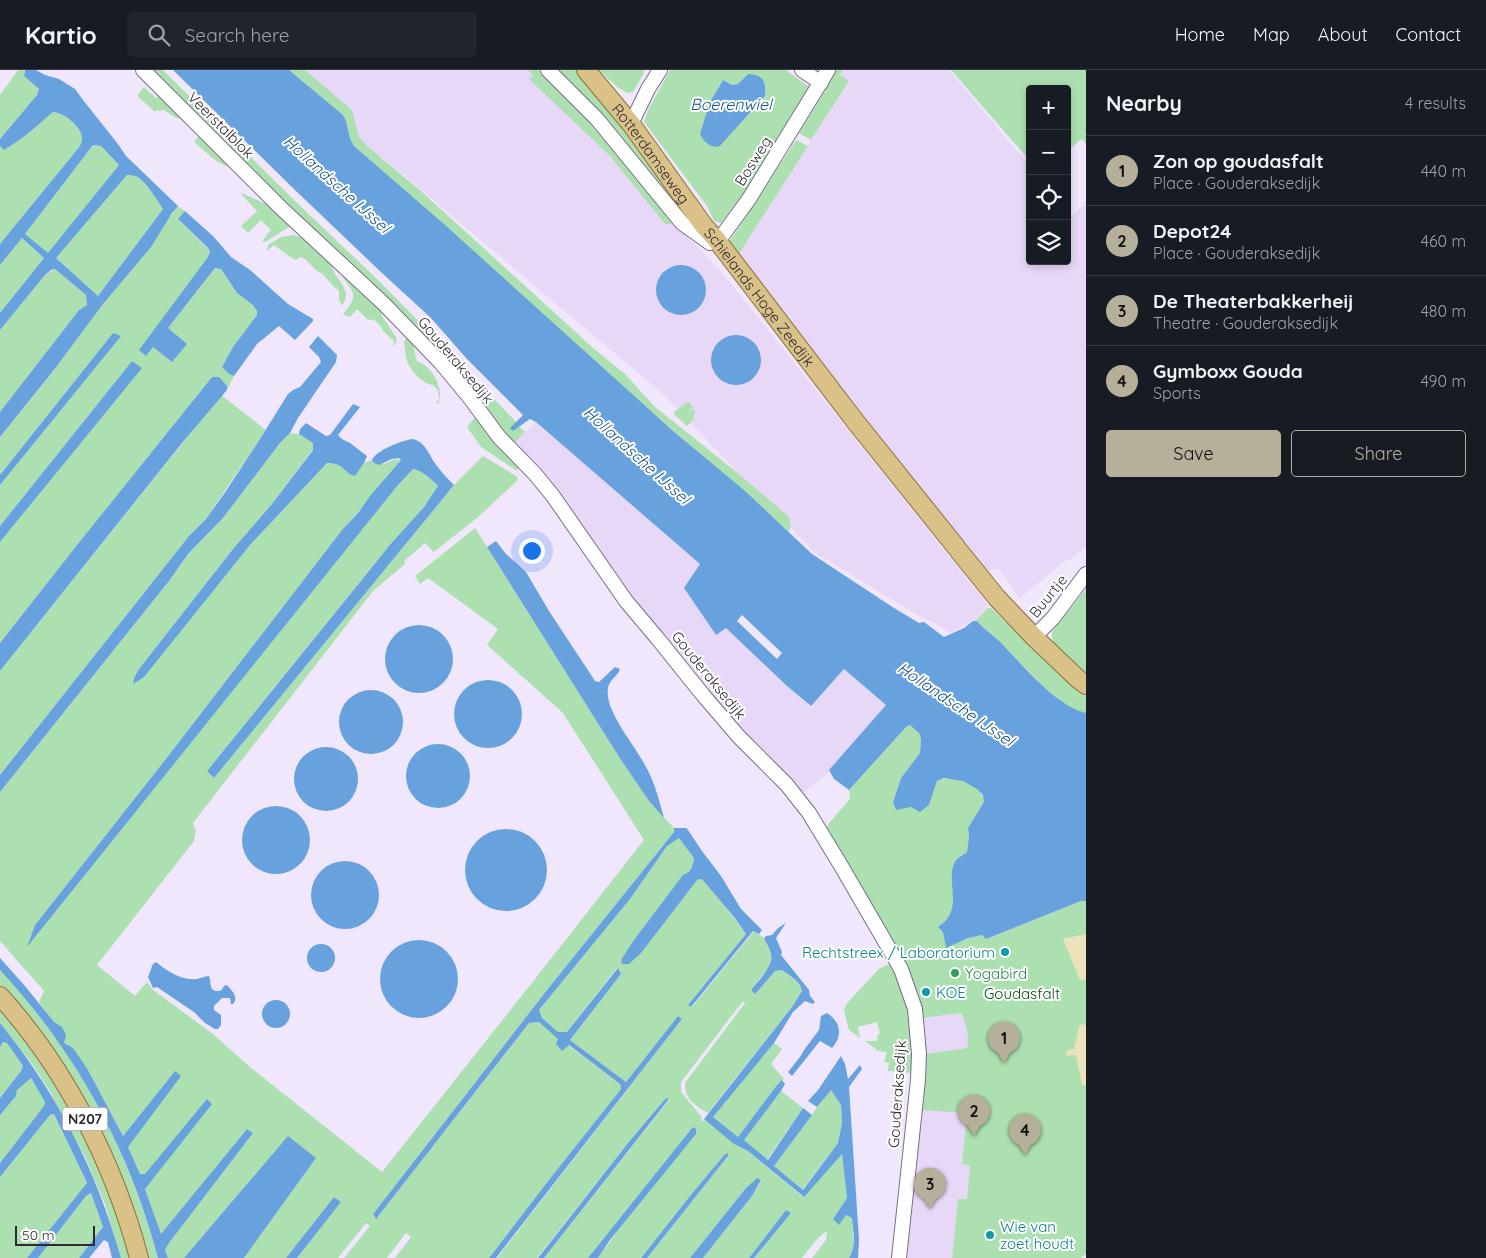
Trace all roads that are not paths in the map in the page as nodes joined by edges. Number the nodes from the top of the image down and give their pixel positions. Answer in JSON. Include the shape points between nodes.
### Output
{"nodes":[{"id":1,"x":143,"y":70,"type":"edge"},
{"id":2,"x":548,"y":70,"type":"edge"},
{"id":3,"x":586,"y":70,"type":"edge"},
{"id":4,"x":802,"y":70,"type":"edge"},
{"id":5,"x":828,"y":70,"type":"edge"},
{"id":6,"x":653,"y":73,"type":"edge"},
{"id":7,"x":821,"y":83,"type":"junction"},
{"id":8,"x":631,"y":124,"type":"junction"},
{"id":9,"x":275,"y":202,"type":"joint"},
{"id":10,"x":716,"y":239,"type":"junction"},
{"id":11,"x":1086,"y":574,"type":"edge"},
{"id":12,"x":1034,"y":637,"type":"junction"},
{"id":13,"x":1086,"y":685,"type":"edge"},
{"id":14,"x":0,"y":996,"type":"edge"},
{"id":15,"x":139,"y":1258,"type":"edge"},
{"id":16,"x":899,"y":1258,"type":"edge"}],
"edges":[{"from":1,"to":9,"type":"street","name":"Veerstalblok"},
{"from":2,"to":10,"type":"street","name":"Schielands Hoge Zeedijk","via":[[597,119],[682,223],[710,242]]},
{"from":3,"to":8,"type":"main road","name":"Rotterdamseweg"},
{"from":4,"to":7,"type":"street"},
{"from":5,"to":7,"type":"street","name":"Bosweg"},
{"from":6,"to":8,"type":"street"},
{"from":7,"to":10,"type":"street","name":"Bosweg","via":[[749,199],[722,236]]},
{"from":8,"to":10,"type":"main road","name":"Rotterdamseweg"},
{"from":9,"to":16,"type":"street","name":"Gouderaksedijk","via":[[412,331],[455,379],[499,437],[553,496],[626,601],[702,695],[787,785],[809,813],[840,864],[901,969],[915,1009],[918,1080]]},
{"from":10,"to":12,"type":"main road","name":"Schielands Hoge Zeedijk","via":[[997,598]]},
{"from":11,"to":12,"type":"street","name":"Buurtje","via":[[1053,618]]},
{"from":12,"to":13,"type":"main road","name":"Schielands Hoge Zeedijk"},
{"from":14,"to":15,"type":"main road","number":"N207","via":[[37,1042],[84,1119],[117,1189]]}]}
